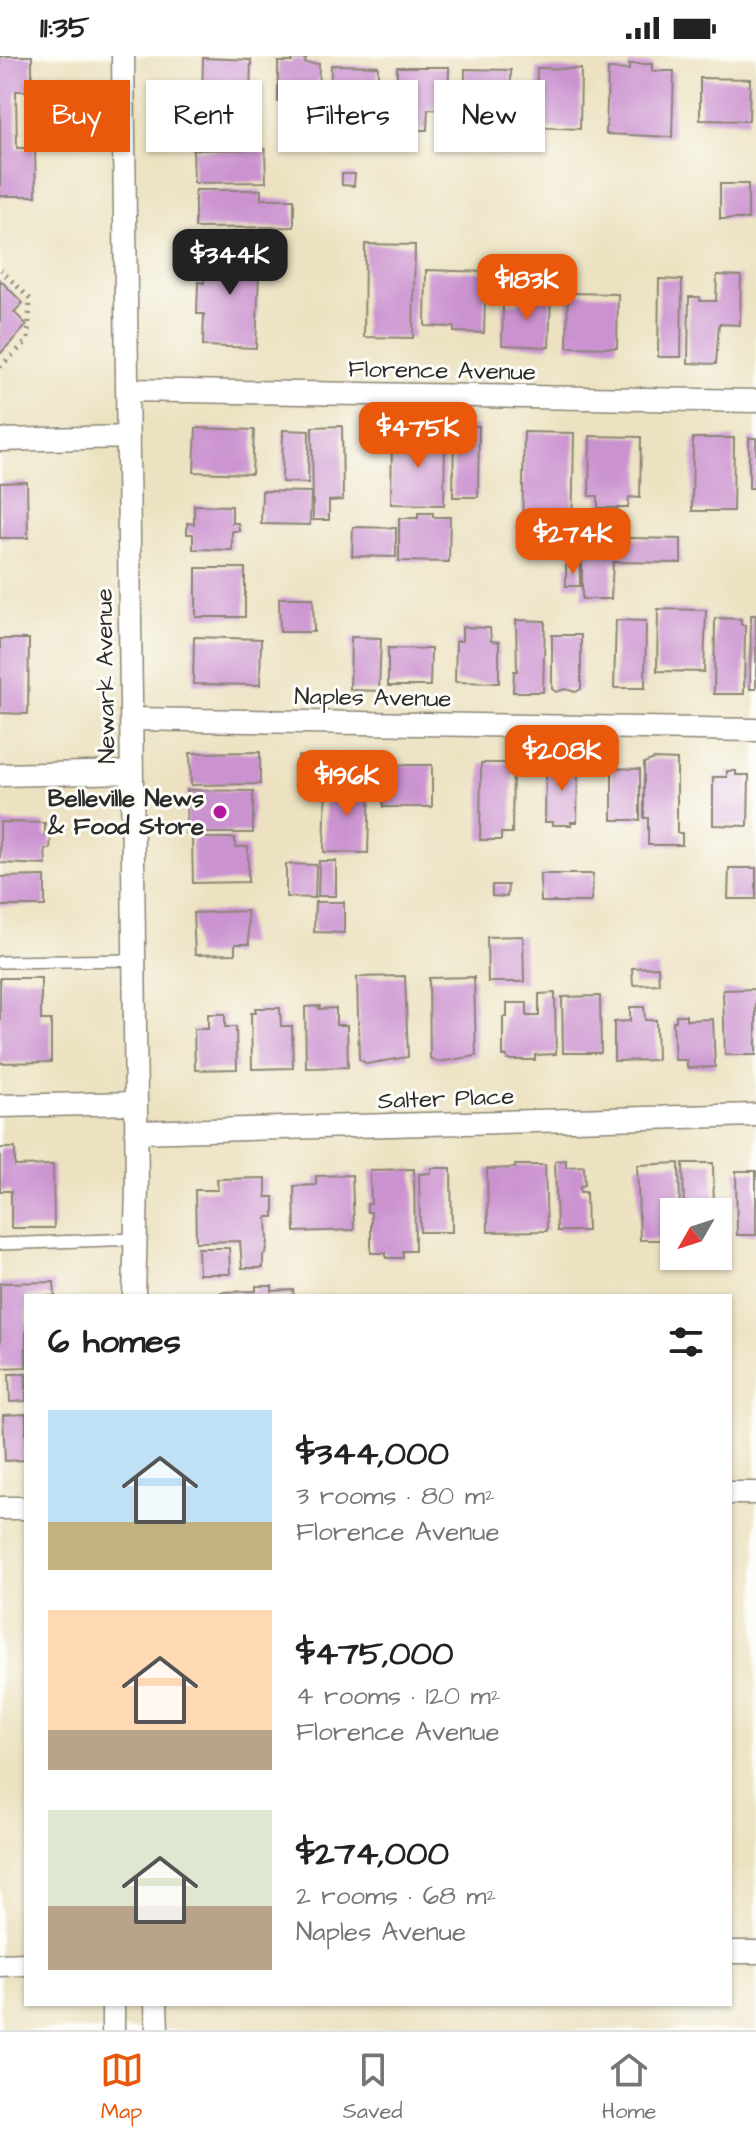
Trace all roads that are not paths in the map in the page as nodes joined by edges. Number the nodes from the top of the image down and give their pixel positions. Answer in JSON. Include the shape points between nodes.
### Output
{"nodes":[{"id":1,"x":123,"y":56,"type":"edge"},
{"id":2,"x":128,"y":390,"type":"junction"},
{"id":3,"x":756,"y":401,"type":"edge"},
{"id":4,"x":128,"y":437,"type":"junction"},
{"id":5,"x":0,"y":440,"type":"edge"},
{"id":6,"x":132,"y":719,"type":"junction"},
{"id":7,"x":756,"y":730,"type":"edge"},
{"id":8,"x":132,"y":772,"type":"junction"},
{"id":9,"x":0,"y":775,"type":"edge"},
{"id":10,"x":134,"y":960,"type":"junction"},
{"id":11,"x":0,"y":962,"type":"edge"},
{"id":12,"x":136,"y":1103,"type":"junction"},
{"id":13,"x":0,"y":1106,"type":"edge"},
{"id":14,"x":756,"y":1115,"type":"edge"},
{"id":15,"x":136,"y":1132,"type":"junction"},
{"id":16,"x":136,"y":1239,"type":"junction"},
{"id":17,"x":0,"y":1244,"type":"edge"},
{"id":18,"x":134,"y":1294,"type":"edge"},
{"id":19,"x":732,"y":1493,"type":"edge"},
{"id":20,"x":756,"y":1493,"type":"edge"},
{"id":21,"x":0,"y":1508,"type":"edge"},
{"id":22,"x":24,"y":1508,"type":"edge"},
{"id":23,"x":732,"y":1952,"type":"edge"},
{"id":24,"x":756,"y":1952,"type":"edge"},
{"id":25,"x":24,"y":1964,"type":"edge"},
{"id":26,"x":0,"y":1965,"type":"edge"},
{"id":27,"x":113,"y":2006,"type":"edge"},
{"id":28,"x":156,"y":2006,"type":"edge"},
{"id":29,"x":113,"y":2030,"type":"edge"},
{"id":30,"x":157,"y":2030,"type":"edge"}],
"edges":[{"from":1,"to":2,"type":"street","name":"Newark Avenue"},
{"from":2,"to":3,"type":"street","name":"Florence Avenue"},
{"from":2,"to":4,"type":"street","name":"Newark Avenue"},
{"from":4,"to":5,"type":"street"},
{"from":4,"to":6,"type":"street","name":"Newark Avenue"},
{"from":6,"to":7,"type":"street","name":"Naples Avenue"},
{"from":6,"to":8,"type":"street","name":"Newark Avenue"},
{"from":8,"to":9,"type":"street"},
{"from":8,"to":10,"type":"street","name":"Newark Avenue"},
{"from":10,"to":11,"type":"lane"},
{"from":10,"to":12,"type":"street","name":"Newark Avenue"},
{"from":12,"to":13,"type":"street"},
{"from":12,"to":15,"type":"street","name":"Newark Avenue"},
{"from":14,"to":15,"type":"street","name":"Salter Place"},
{"from":15,"to":16,"type":"street","name":"Newark Avenue"},
{"from":16,"to":17,"type":"lane"},
{"from":16,"to":18,"type":"street","name":"Newark Avenue"},
{"from":19,"to":20,"type":"street"},
{"from":21,"to":22,"type":"street"},
{"from":23,"to":24,"type":"street"},
{"from":25,"to":26,"type":"street"},
{"from":27,"to":29,"type":"street"},
{"from":28,"to":30,"type":"street"}]}
